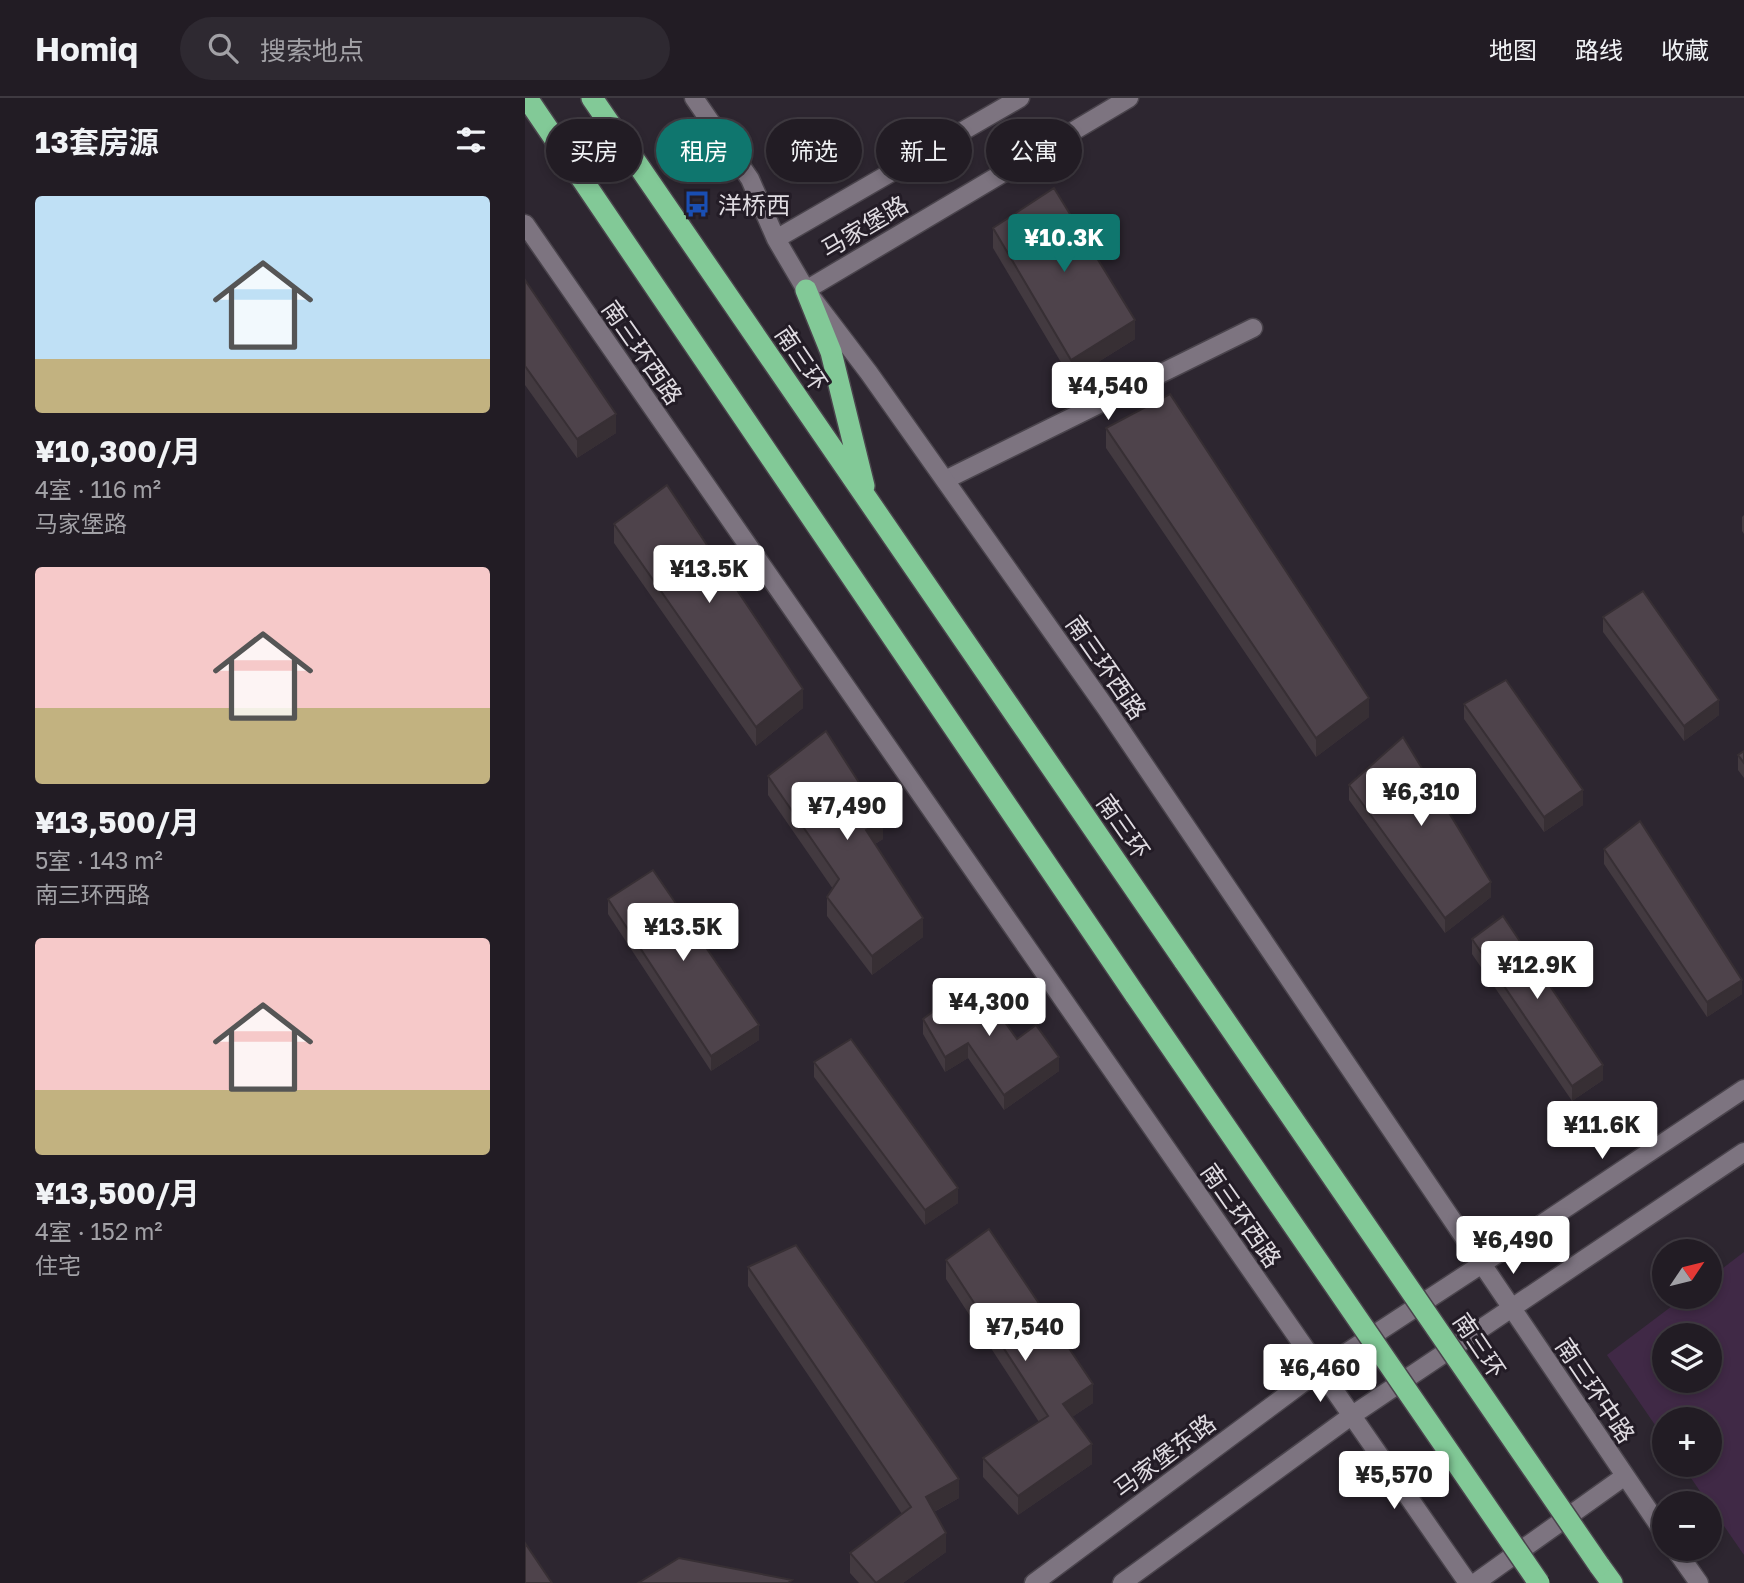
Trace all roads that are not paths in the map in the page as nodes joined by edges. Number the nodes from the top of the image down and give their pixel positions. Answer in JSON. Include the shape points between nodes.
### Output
{"nodes":[{"id":1,"x":527,"y":98,"type":"edge"},
{"id":2,"x":592,"y":98,"type":"edge"},
{"id":3,"x":694,"y":98,"type":"edge"},
{"id":4,"x":1020,"y":98,"type":"edge"},
{"id":5,"x":1129,"y":98,"type":"edge"},
{"id":6,"x":525,"y":224,"type":"edge"},
{"id":7,"x":776,"y":239,"type":"junction"},
{"id":8,"x":806,"y":290,"type":"junction"},
{"id":9,"x":1253,"y":328,"type":"dead end"},
{"id":10,"x":945,"y":481,"type":"junction"},
{"id":11,"x":868,"y":501,"type":"junction"},
{"id":12,"x":1744,"y":1089,"type":"edge"},
{"id":13,"x":1744,"y":1152,"type":"edge"},
{"id":14,"x":1482,"y":1264,"type":"junction"},
{"id":15,"x":1512,"y":1309,"type":"junction"},
{"id":16,"x":1320,"y":1370,"type":"junction"},
{"id":17,"x":1351,"y":1416,"type":"junction"},
{"id":18,"x":1625,"y":1476,"type":"junction"},
{"id":19,"x":1652,"y":1515,"type":"edge"},
{"id":20,"x":1683,"y":1561,"type":"edge"},
{"id":21,"x":1034,"y":1583,"type":"edge"},
{"id":22,"x":1122,"y":1583,"type":"edge"},
{"id":23,"x":1468,"y":1583,"type":"edge"},
{"id":24,"x":1475,"y":1583,"type":"edge"},
{"id":25,"x":1539,"y":1583,"type":"edge"},
{"id":26,"x":1612,"y":1583,"type":"edge"},
{"id":27,"x":1699,"y":1583,"type":"edge"}],
"edges":[{"from":1,"to":25,"type":"highway","bridge":true},
{"from":2,"to":11,"type":"highway","name":"南三环"},
{"from":3,"to":7,"type":"street","name":"南三环西路","via":[[750,179]]},
{"from":4,"to":7,"type":"street","name":"马家堡路"},
{"from":5,"to":8,"type":"street","name":"马家堡路"},
{"from":6,"to":16,"type":"street","name":"南三环西路"},
{"from":7,"to":8,"type":"street","name":"南三环西路"},
{"from":8,"to":10,"type":"street","name":"南三环西路"},
{"from":8,"to":11,"type":"highway","via":[[831,352]]},
{"from":9,"to":10,"type":"street"},
{"from":10,"to":14,"type":"street","name":"南三环西路","via":[[1106,708]]},
{"from":11,"to":26,"type":"highway","name":"南三环","bridge":true},
{"from":12,"to":14,"type":"street","name":"马家堡东路"},
{"from":13,"to":15,"type":"street"},
{"from":14,"to":15,"type":"street","name":"南三环西路"},
{"from":14,"to":16,"type":"street","name":"马家堡东路"},
{"from":15,"to":17,"type":"street"},
{"from":15,"to":18,"type":"street","name":"南三环中路"},
{"from":16,"to":17,"type":"street","name":"南三环西路"},
{"from":16,"to":21,"type":"street","name":"马家堡东路"},
{"from":17,"to":22,"type":"street"},
{"from":17,"to":23,"type":"street"},
{"from":18,"to":19,"type":"street","name":"南三环中路"},
{"from":18,"to":24,"type":"street"},
{"from":20,"to":27,"type":"street"}]}
